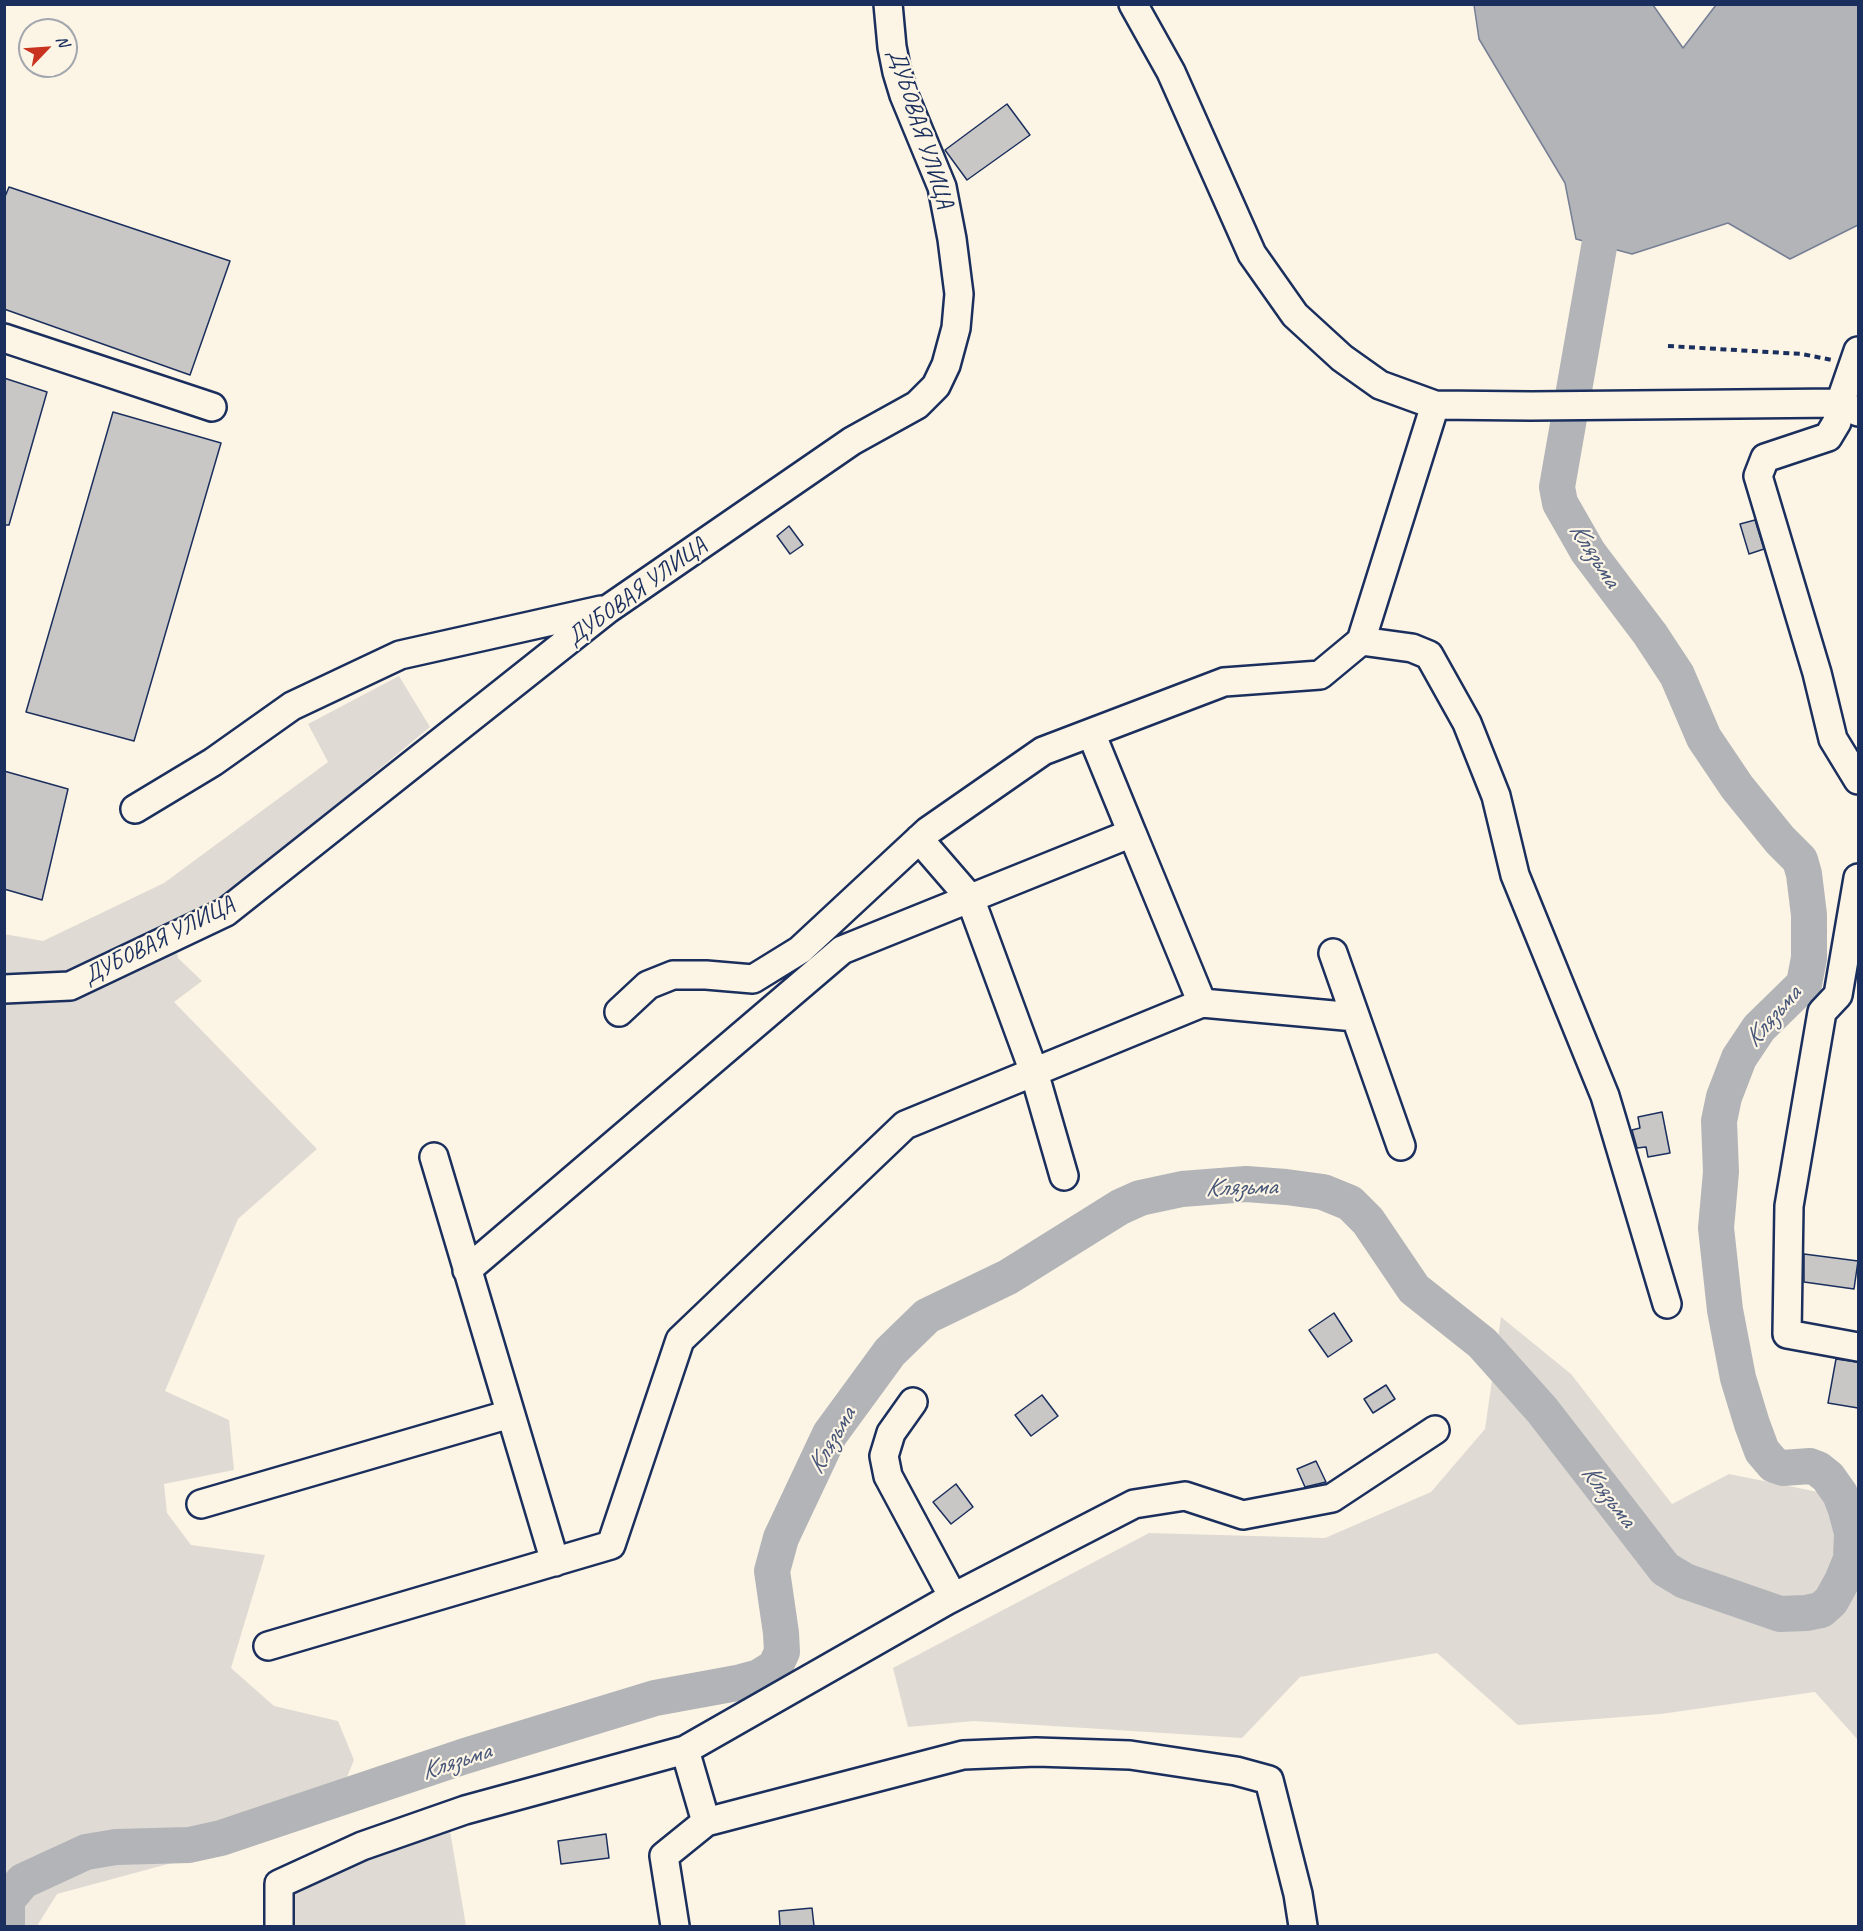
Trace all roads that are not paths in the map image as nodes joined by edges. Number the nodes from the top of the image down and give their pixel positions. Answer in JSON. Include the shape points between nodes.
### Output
{"nodes":[{"id":1,"x":888,"y":4,"type":"edge"},
{"id":2,"x":1133,"y":4,"type":"edge"},
{"id":3,"x":4,"y":338,"type":"edge"},
{"id":4,"x":1857,"y":360,"type":"edge"},
{"id":5,"x":1435,"y":405,"type":"junction"},
{"id":6,"x":212,"y":407,"type":"dead end"},
{"id":7,"x":1849,"y":407,"type":"edge"},
{"id":8,"x":609,"y":609,"type":"junction"},
{"id":9,"x":1361,"y":641,"type":"junction"},
{"id":10,"x":1091,"y":733,"type":"junction"},
{"id":11,"x":1858,"y":780,"type":"edge"},
{"id":12,"x":135,"y":809,"type":"dead end"},
{"id":13,"x":1132,"y":833,"type":"junction"},
{"id":14,"x":919,"y":839,"type":"junction"},
{"id":15,"x":1858,"y":878,"type":"edge"},
{"id":16,"x":970,"y":898,"type":"junction"},
{"id":17,"x":1333,"y":953,"type":"dead end"},
{"id":18,"x":4,"y":989,"type":"edge"},
{"id":19,"x":1202,"y":1003,"type":"junction"},
{"id":20,"x":619,"y":1012,"type":"dead end"},
{"id":21,"x":1355,"y":1017,"type":"junction"},
{"id":22,"x":1034,"y":1072,"type":"junction"},
{"id":23,"x":1401,"y":1146,"type":"dead end"},
{"id":24,"x":434,"y":1158,"type":"dead end"},
{"id":25,"x":1064,"y":1176,"type":"dead end"},
{"id":26,"x":467,"y":1270,"type":"junction"},
{"id":27,"x":1667,"y":1304,"type":"dead end"},
{"id":28,"x":1858,"y":1347,"type":"edge"},
{"id":29,"x":913,"y":1402,"type":"dead end"},
{"id":30,"x":510,"y":1414,"type":"junction"},
{"id":31,"x":1435,"y":1430,"type":"dead end"},
{"id":32,"x":201,"y":1504,"type":"dead end"},
{"id":33,"x":555,"y":1562,"type":"junction"},
{"id":34,"x":953,"y":1597,"type":"junction"},
{"id":35,"x":268,"y":1646,"type":"dead end"},
{"id":36,"x":684,"y":1750,"type":"junction"},
{"id":37,"x":706,"y":1822,"type":"junction"},
{"id":38,"x":279,"y":1926,"type":"edge"},
{"id":39,"x":675,"y":1926,"type":"edge"},
{"id":40,"x":1303,"y":1926,"type":"edge"}],
"edges":[{"from":1,"to":8,"type":"street","name":"ДУБОВАЯ УЛИЦА","via":[[897,72],[942,187],[952,239],[959,294],[956,328],[946,365],[936,386],[917,405],[852,441]]},
{"from":2,"to":5,"type":"street","via":[[1171,72],[1252,254],[1295,315],[1342,358],[1380,385]]},
{"from":3,"to":6,"type":"street"},
{"from":4,"to":7,"type":"street"},
{"from":5,"to":7,"type":"street"},
{"from":5,"to":9,"type":"street"},
{"from":7,"to":11,"type":"street","via":[[1828,437],[1765,458],[1758,476],[1833,739]]},
{"from":8,"to":12,"type":"street","via":[[400,655],[292,706],[213,762]]},
{"from":8,"to":18,"type":"street","name":"ДУБОВАЯ УЛИЦА","via":[[226,912],[70,986]]},
{"from":9,"to":10,"type":"street","via":[[1320,675],[1224,682]]},
{"from":9,"to":27,"type":"street","via":[[1412,648],[1429,655],[1467,723],[1496,796],[1515,875],[1605,1096]]},
{"from":10,"to":13,"type":"street"},
{"from":10,"to":14,"type":"street","via":[[1043,751]]},
{"from":13,"to":16,"type":"street"},
{"from":13,"to":19,"type":"street"},
{"from":14,"to":16,"type":"street"},
{"from":14,"to":20,"type":"street","via":[[800,950],[753,980],[673,975],[648,985]]},
{"from":15,"to":28,"type":"street","via":[[1838,995],[1822,1012],[1789,1206],[1787,1334]]},
{"from":16,"to":22,"type":"street"},
{"from":16,"to":26,"type":"street","via":[[842,950]]},
{"from":17,"to":21,"type":"street"},
{"from":19,"to":21,"type":"street"},
{"from":19,"to":22,"type":"street"},
{"from":21,"to":23,"type":"street"},
{"from":22,"to":25,"type":"street"},
{"from":22,"to":33,"type":"street","via":[[905,1125],[680,1340],[611,1545]]},
{"from":24,"to":26,"type":"street"},
{"from":26,"to":30,"type":"street"},
{"from":29,"to":34,"type":"street","via":[[891,1433],[884,1456],[888,1476]]},
{"from":30,"to":32,"type":"street"},
{"from":30,"to":33,"type":"street"},
{"from":31,"to":34,"type":"street","via":[[1332,1498],[1243,1515],[1185,1496],[1134,1504]]},
{"from":33,"to":35,"type":"street"},
{"from":34,"to":36,"type":"street"},
{"from":36,"to":37,"type":"street"},
{"from":36,"to":38,"type":"street","via":[[465,1810],[362,1846],[279,1884]]},
{"from":37,"to":39,"type":"street","via":[[664,1856]]},
{"from":37,"to":40,"type":"street","via":[[963,1755],[1130,1755],[1236,1770],[1269,1780]]}]}
